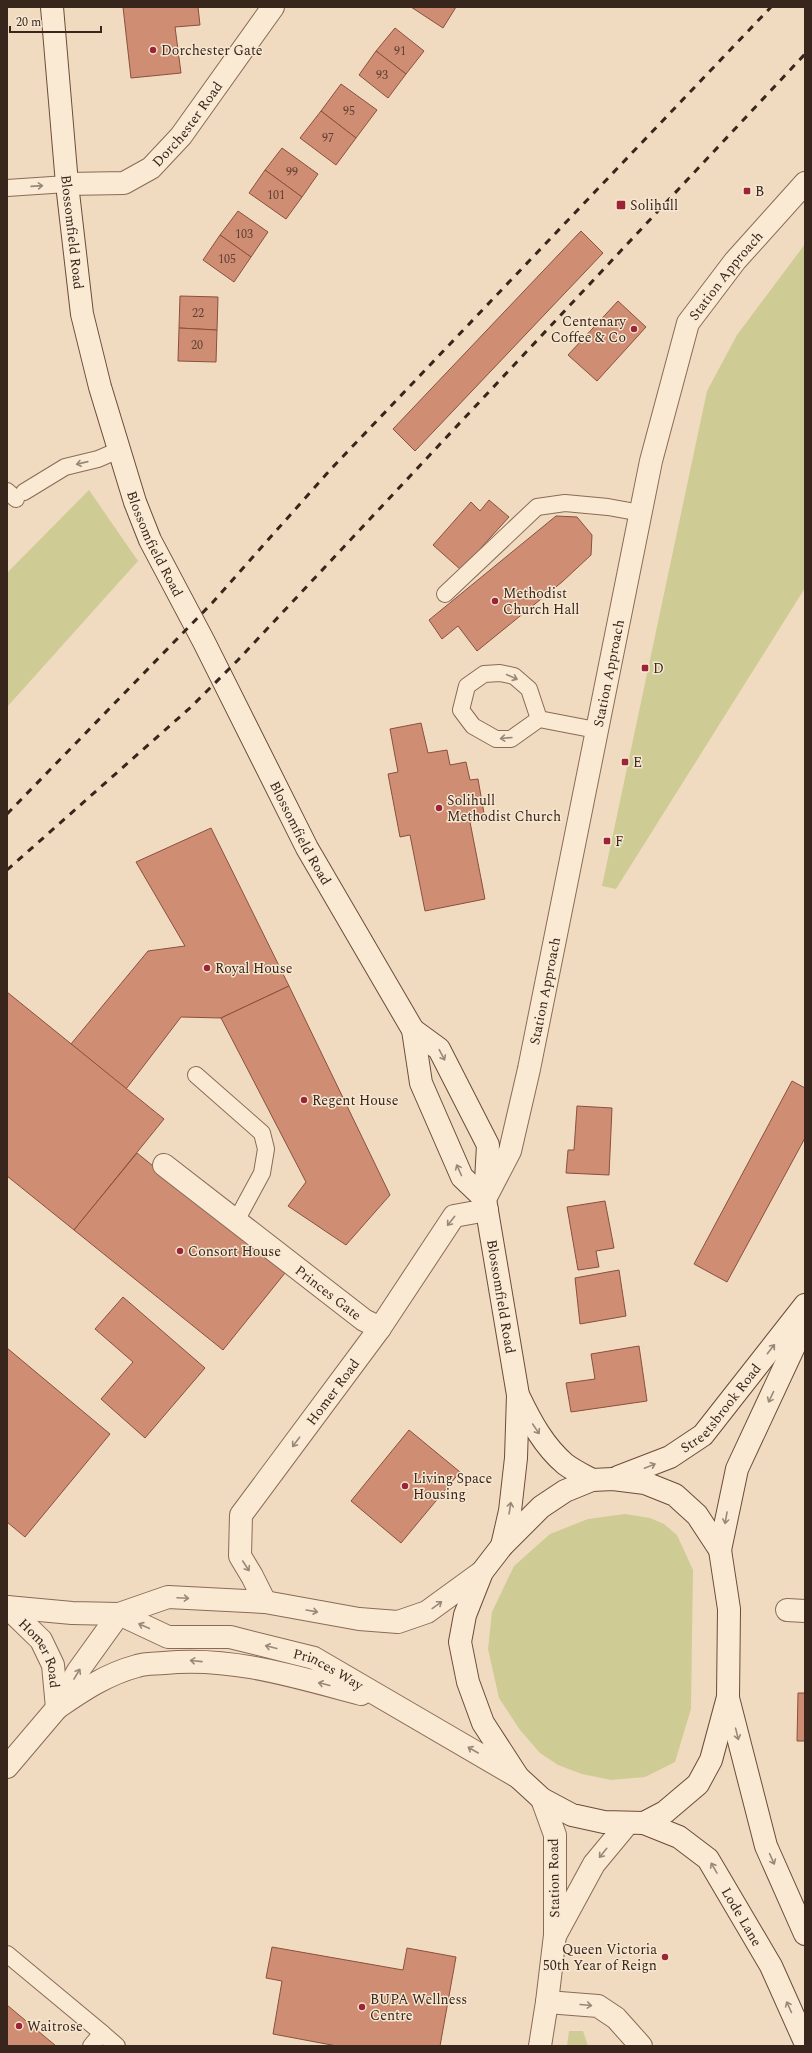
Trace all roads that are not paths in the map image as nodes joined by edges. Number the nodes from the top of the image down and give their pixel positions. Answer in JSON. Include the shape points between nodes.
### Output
{"nodes":[{"id":1,"x":52,"y":7,"type":"edge"},
{"id":2,"x":272,"y":7,"type":"edge"},
{"id":3,"x":805,"y":183,"type":"edge"},
{"id":4,"x":67,"y":184,"type":"junction"},
{"id":5,"x":7,"y":188,"type":"edge"},
{"id":6,"x":118,"y":450,"type":"junction"},
{"id":7,"x":16,"y":494,"type":"edge"},
{"id":8,"x":641,"y":513,"type":"junction"},
{"id":9,"x":445,"y":594,"type":"dead end"},
{"id":10,"x":538,"y":719,"type":"junction"},
{"id":11,"x":596,"y":730,"type":"junction"},
{"id":12,"x":413,"y":1030,"type":"junction"},
{"id":13,"x":196,"y":1075,"type":"dead end"},
{"id":14,"x":164,"y":1165,"type":"dead end"},
{"id":15,"x":486,"y":1204,"type":"junction"},
{"id":16,"x":236,"y":1221,"type":"junction"},
{"id":17,"x":805,"y":1305,"type":"edge"},
{"id":18,"x":805,"y":1323,"type":"edge"},
{"id":19,"x":380,"y":1328,"type":"junction"},
{"id":20,"x":518,"y":1395,"type":"junction"},
{"id":21,"x":613,"y":1479,"type":"junction"},
{"id":22,"x":592,"y":1480,"type":"junction"},
{"id":23,"x":502,"y":1546,"type":"junction"},
{"id":24,"x":720,"y":1550,"type":"junction"},
{"id":25,"x":482,"y":1572,"type":"junction"},
{"id":26,"x":265,"y":1602,"type":"junction"},
{"id":27,"x":7,"y":1607,"type":"edge"},
{"id":28,"x":119,"y":1614,"type":"junction"},
{"id":29,"x":728,"y":1696,"type":"junction"},
{"id":30,"x":389,"y":1701,"type":"junction"},
{"id":31,"x":57,"y":1708,"type":"junction"},
{"id":32,"x":7,"y":1767,"type":"edge"},
{"id":33,"x":518,"y":1777,"type":"junction"},
{"id":34,"x":542,"y":1799,"type":"junction"},
{"id":35,"x":636,"y":1823,"type":"junction"},
{"id":36,"x":805,"y":1934,"type":"edge"},
{"id":37,"x":555,"y":1935,"type":"junction"},
{"id":38,"x":7,"y":1954,"type":"edge"},
{"id":39,"x":547,"y":2002,"type":"junction"},
{"id":40,"x":102,"y":2033,"type":"junction"},
{"id":41,"x":805,"y":2042,"type":"edge"},
{"id":42,"x":91,"y":2046,"type":"edge"},
{"id":43,"x":118,"y":2046,"type":"edge"},
{"id":44,"x":540,"y":2046,"type":"edge"},
{"id":45,"x":641,"y":2046,"type":"edge"}],
"edges":[{"from":1,"to":4,"type":"street","name":"Blossomfield Road"},
{"from":2,"to":4,"type":"street","name":"Dorchester Road","via":[[181,136],[151,168],[124,183]]},
{"from":3,"to":8,"type":"street","name":"Station Approach","via":[[735,261],[688,323],[666,400]]},
{"from":5,"to":4,"type":"lane","one_way":true},
{"from":4,"to":6,"type":"street","name":"Blossomfield Road","via":[[82,314]]},
{"from":6,"to":7,"type":"lane","one_way":true,"via":[[98,459],[65,467]]},
{"from":6,"to":12,"type":"street","name":"Blossomfield Road","via":[[150,540],[307,848]]},
{"from":8,"to":9,"type":"lane","via":[[565,502],[537,507]]},
{"from":8,"to":11,"type":"street","name":"Station Approach"},
{"from":10,"to":10,"type":"lane","one_way":true,"via":[[511,739],[496,739],[473,726],[461,710],[467,686],[484,674],[500,673],[514,676],[529,689]]},
{"from":10,"to":11,"type":"lane"},
{"from":11,"to":15,"type":"street","name":"Station Approach","via":[[529,1069],[510,1151]]},
{"from":15,"to":12,"type":"street","name":"Blossomfield Road","one_way":true,"via":[[462,1177],[421,1083]]},
{"from":12,"to":15,"type":"street","name":"Blossomfield Road","one_way":true,"via":[[439,1049],[488,1145]]},
{"from":13,"to":16,"type":"lane","via":[[262,1133],[266,1149],[262,1173]]},
{"from":14,"to":16,"type":"street","name":"Princes Gate"},
{"from":15,"to":19,"type":"street","name":"Homer Road","one_way":true,"via":[[454,1216]]},
{"from":15,"to":20,"type":"street","name":"Blossomfield Road"},
{"from":16,"to":19,"type":"street","name":"Princes Gate","via":[[364,1320]]},
{"from":21,"to":17,"type":"street","name":"Streetsbrook Road","one_way":true,"via":[[670,1457],[703,1435]]},
{"from":18,"to":24,"type":"street","name":"Streetsbrook Road","one_way":true,"via":[[737,1470]]},
{"from":19,"to":26,"type":"street","name":"Homer Road","one_way":true,"via":[[241,1515],[240,1556]]},
{"from":20,"to":22,"type":"street","name":"Blossomfield Road","one_way":true,"via":[[532,1424],[545,1443],[565,1463]]},
{"from":23,"to":20,"type":"street","name":"Blossomfield Road","one_way":true,"via":[[510,1511],[515,1466]]},
{"from":21,"to":22,"type":"street"},
{"from":21,"to":24,"type":"street","via":[[645,1483],[675,1495],[697,1515]]},
{"from":22,"to":23,"type":"street","via":[[565,1490],[541,1507]]},
{"from":23,"to":25,"type":"street"},
{"from":24,"to":29,"type":"street","via":[[728,1610]]},
{"from":26,"to":25,"type":"street","name":"Princes Way","one_way":true,"via":[[359,1619],[398,1622],[427,1612]]},
{"from":25,"to":33,"type":"street","via":[[465,1615],[460,1642],[468,1682],[483,1723]]},
{"from":28,"to":26,"type":"street","name":"Princes Way","one_way":true,"via":[[168,1597]]},
{"from":27,"to":28,"type":"street","name":"Princes Way"},
{"from":27,"to":31,"type":"street","name":"Homer Road","via":[[41,1640],[53,1665]]},
{"from":30,"to":28,"type":"street","name":"Princes Way","one_way":true,"via":[[314,1658],[230,1637],[168,1637]]},
{"from":31,"to":28,"type":"street","name":"Homer Road","one_way":true,"via":[[83,1664]]},
{"from":29,"to":35,"type":"street","via":[[711,1760],[698,1784],[665,1812]]},
{"from":29,"to":36,"type":"street","one_way":true,"via":[[766,1846]]},
{"from":30,"to":31,"type":"street","one_way":true,"via":[[261,1668],[188,1660],[139,1665],[99,1680]]},
{"from":33,"to":30,"type":"street","name":"Princes Way","one_way":true},
{"from":31,"to":32,"type":"street","name":"Homer Road"},
{"from":33,"to":34,"type":"street"},
{"from":34,"to":35,"type":"street","via":[[572,1815],[604,1822]]},
{"from":34,"to":37,"type":"street","name":"Station Road","via":[[555,1835]]},
{"from":35,"to":37,"type":"street","name":"Station Road","one_way":true,"via":[[594,1864]]},
{"from":41,"to":35,"type":"street","name":"Lode Lane","one_way":true,"via":[[771,1966],[708,1859],[679,1837]]},
{"from":37,"to":39,"type":"street","name":"Station Road"},
{"from":38,"to":40,"type":"lane"},
{"from":39,"to":44,"type":"street","name":"Station Road"},
{"from":39,"to":45,"type":"street","one_way":true,"via":[[598,2006],[616,2018]]},
{"from":40,"to":42,"type":"lane"},
{"from":40,"to":43,"type":"lane"}]}
